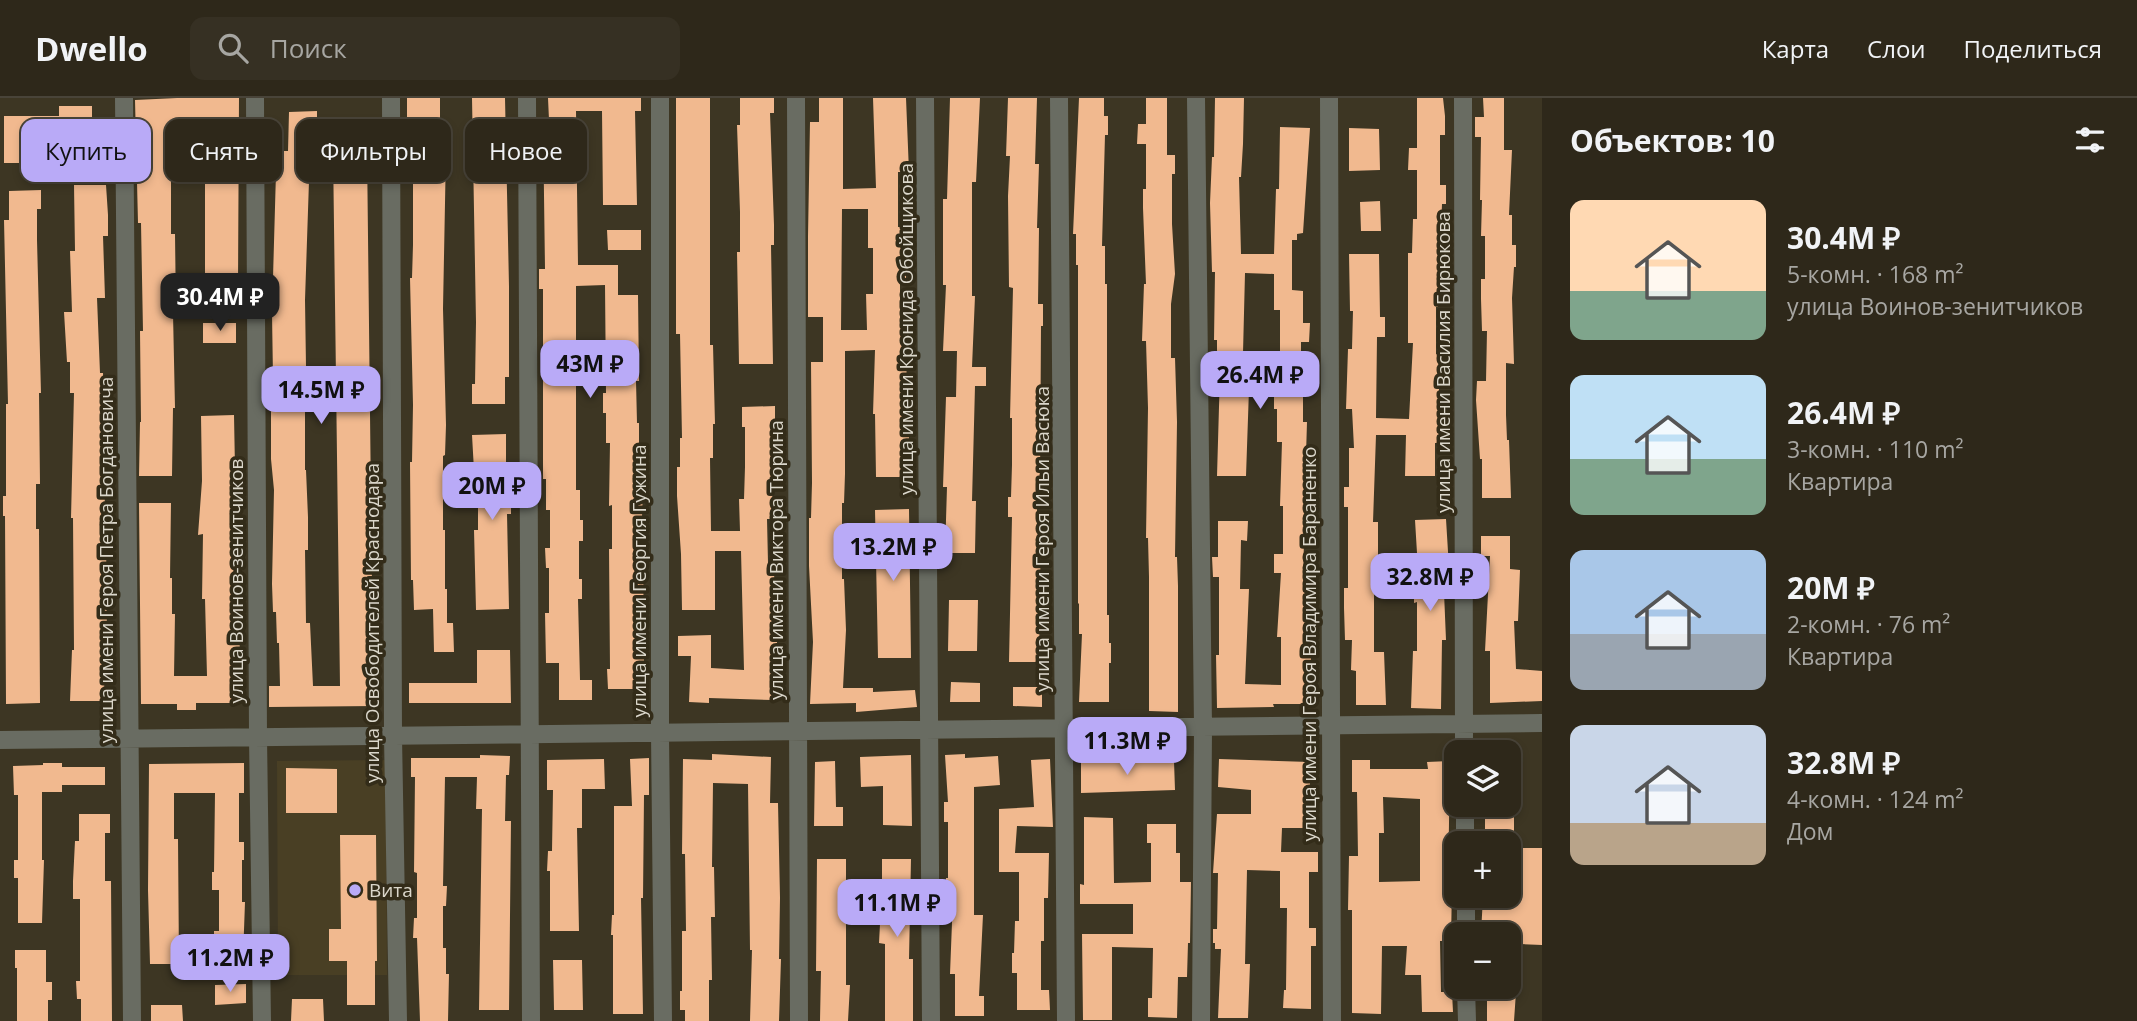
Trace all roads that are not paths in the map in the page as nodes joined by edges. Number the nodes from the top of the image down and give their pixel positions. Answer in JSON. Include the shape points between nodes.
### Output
{"nodes":[{"id":1,"x":124,"y":98,"type":"edge"},
{"id":2,"x":256,"y":98,"type":"edge"},
{"id":3,"x":391,"y":98,"type":"edge"},
{"id":4,"x":527,"y":98,"type":"edge"},
{"id":5,"x":660,"y":98,"type":"edge"},
{"id":6,"x":796,"y":98,"type":"edge"},
{"id":7,"x":925,"y":98,"type":"edge"},
{"id":8,"x":1059,"y":98,"type":"edge"},
{"id":9,"x":1196,"y":98,"type":"edge"},
{"id":10,"x":1329,"y":98,"type":"edge"},
{"id":11,"x":1463,"y":98,"type":"edge"},
{"id":12,"x":1542,"y":723,"type":"edge"},
{"id":13,"x":1464,"y":724,"type":"junction"},
{"id":14,"x":1330,"y":726,"type":"junction"},
{"id":15,"x":1203,"y":728,"type":"junction"},
{"id":16,"x":1064,"y":729,"type":"junction"},
{"id":17,"x":929,"y":730,"type":"junction"},
{"id":18,"x":798,"y":732,"type":"junction"},
{"id":19,"x":660,"y":733,"type":"junction"},
{"id":20,"x":529,"y":735,"type":"junction"},
{"id":21,"x":393,"y":736,"type":"junction"},
{"id":22,"x":258,"y":737,"type":"junction"},
{"id":23,"x":128,"y":738,"type":"junction"},
{"id":24,"x":0,"y":740,"type":"edge"},
{"id":25,"x":1464,"y":740,"type":"edge"},
{"id":26,"x":1466,"y":999,"type":"edge"},
{"id":27,"x":132,"y":1021,"type":"edge"},
{"id":28,"x":262,"y":1021,"type":"edge"},
{"id":29,"x":398,"y":1021,"type":"edge"},
{"id":30,"x":531,"y":1021,"type":"edge"},
{"id":31,"x":663,"y":1021,"type":"edge"},
{"id":32,"x":799,"y":1021,"type":"edge"},
{"id":33,"x":931,"y":1021,"type":"edge"},
{"id":34,"x":1066,"y":1021,"type":"edge"},
{"id":35,"x":1201,"y":1021,"type":"edge"},
{"id":36,"x":1332,"y":1021,"type":"edge"},
{"id":37,"x":1467,"y":1021,"type":"edge"}],
"edges":[{"from":1,"to":23,"type":"street","name":"улица имени Героя Петра Богдановича"},
{"from":2,"to":22,"type":"street","name":"улица Воинов-зенитчиков"},
{"from":3,"to":21,"type":"street","name":"улица Освободителей Краснодара"},
{"from":4,"to":20,"type":"street"},
{"from":5,"to":19,"type":"street","name":"улица имени Георгия Гужина"},
{"from":6,"to":18,"type":"street","name":"улица имени Виктора Тюрина"},
{"from":7,"to":17,"type":"street","name":"улица имени Кронида Обойщикова"},
{"from":8,"to":16,"type":"street","name":"улица имени Героя Ильи Васюка"},
{"from":9,"to":15,"type":"street"},
{"from":10,"to":14,"type":"street","name":"улица имени Героя Владимира Бараненко"},
{"from":11,"to":13,"type":"street","name":"улица имени Василия Бирюкова"},
{"from":12,"to":13,"type":"street"},
{"from":13,"to":14,"type":"street"},
{"from":13,"to":25,"type":"street","name":"улица имени Василия Бирюкова"},
{"from":14,"to":15,"type":"street"},
{"from":14,"to":36,"type":"street","name":"улица имени Героя Владимира Бараненко"},
{"from":15,"to":16,"type":"street"},
{"from":15,"to":35,"type":"street"},
{"from":16,"to":17,"type":"street"},
{"from":16,"to":34,"type":"street","name":"улица имени Героя Ильи Васюка"},
{"from":17,"to":18,"type":"street"},
{"from":17,"to":33,"type":"street","name":"улица имени Кронида Обойщикова"},
{"from":18,"to":19,"type":"street"},
{"from":18,"to":32,"type":"street","name":"улица имени Виктора Тюрина"},
{"from":19,"to":20,"type":"street"},
{"from":19,"to":31,"type":"street","name":"улица имени Георгия Гужина"},
{"from":20,"to":21,"type":"street"},
{"from":20,"to":30,"type":"street"},
{"from":21,"to":22,"type":"street"},
{"from":21,"to":29,"type":"street","name":"улица Освободителей Краснодара"},
{"from":22,"to":23,"type":"street"},
{"from":22,"to":28,"type":"street","name":"улица Воинов-зенитчиков"},
{"from":23,"to":24,"type":"street"},
{"from":23,"to":27,"type":"street","name":"улица имени Героя Петра Богдановича"},
{"from":26,"to":37,"type":"street"}]}
